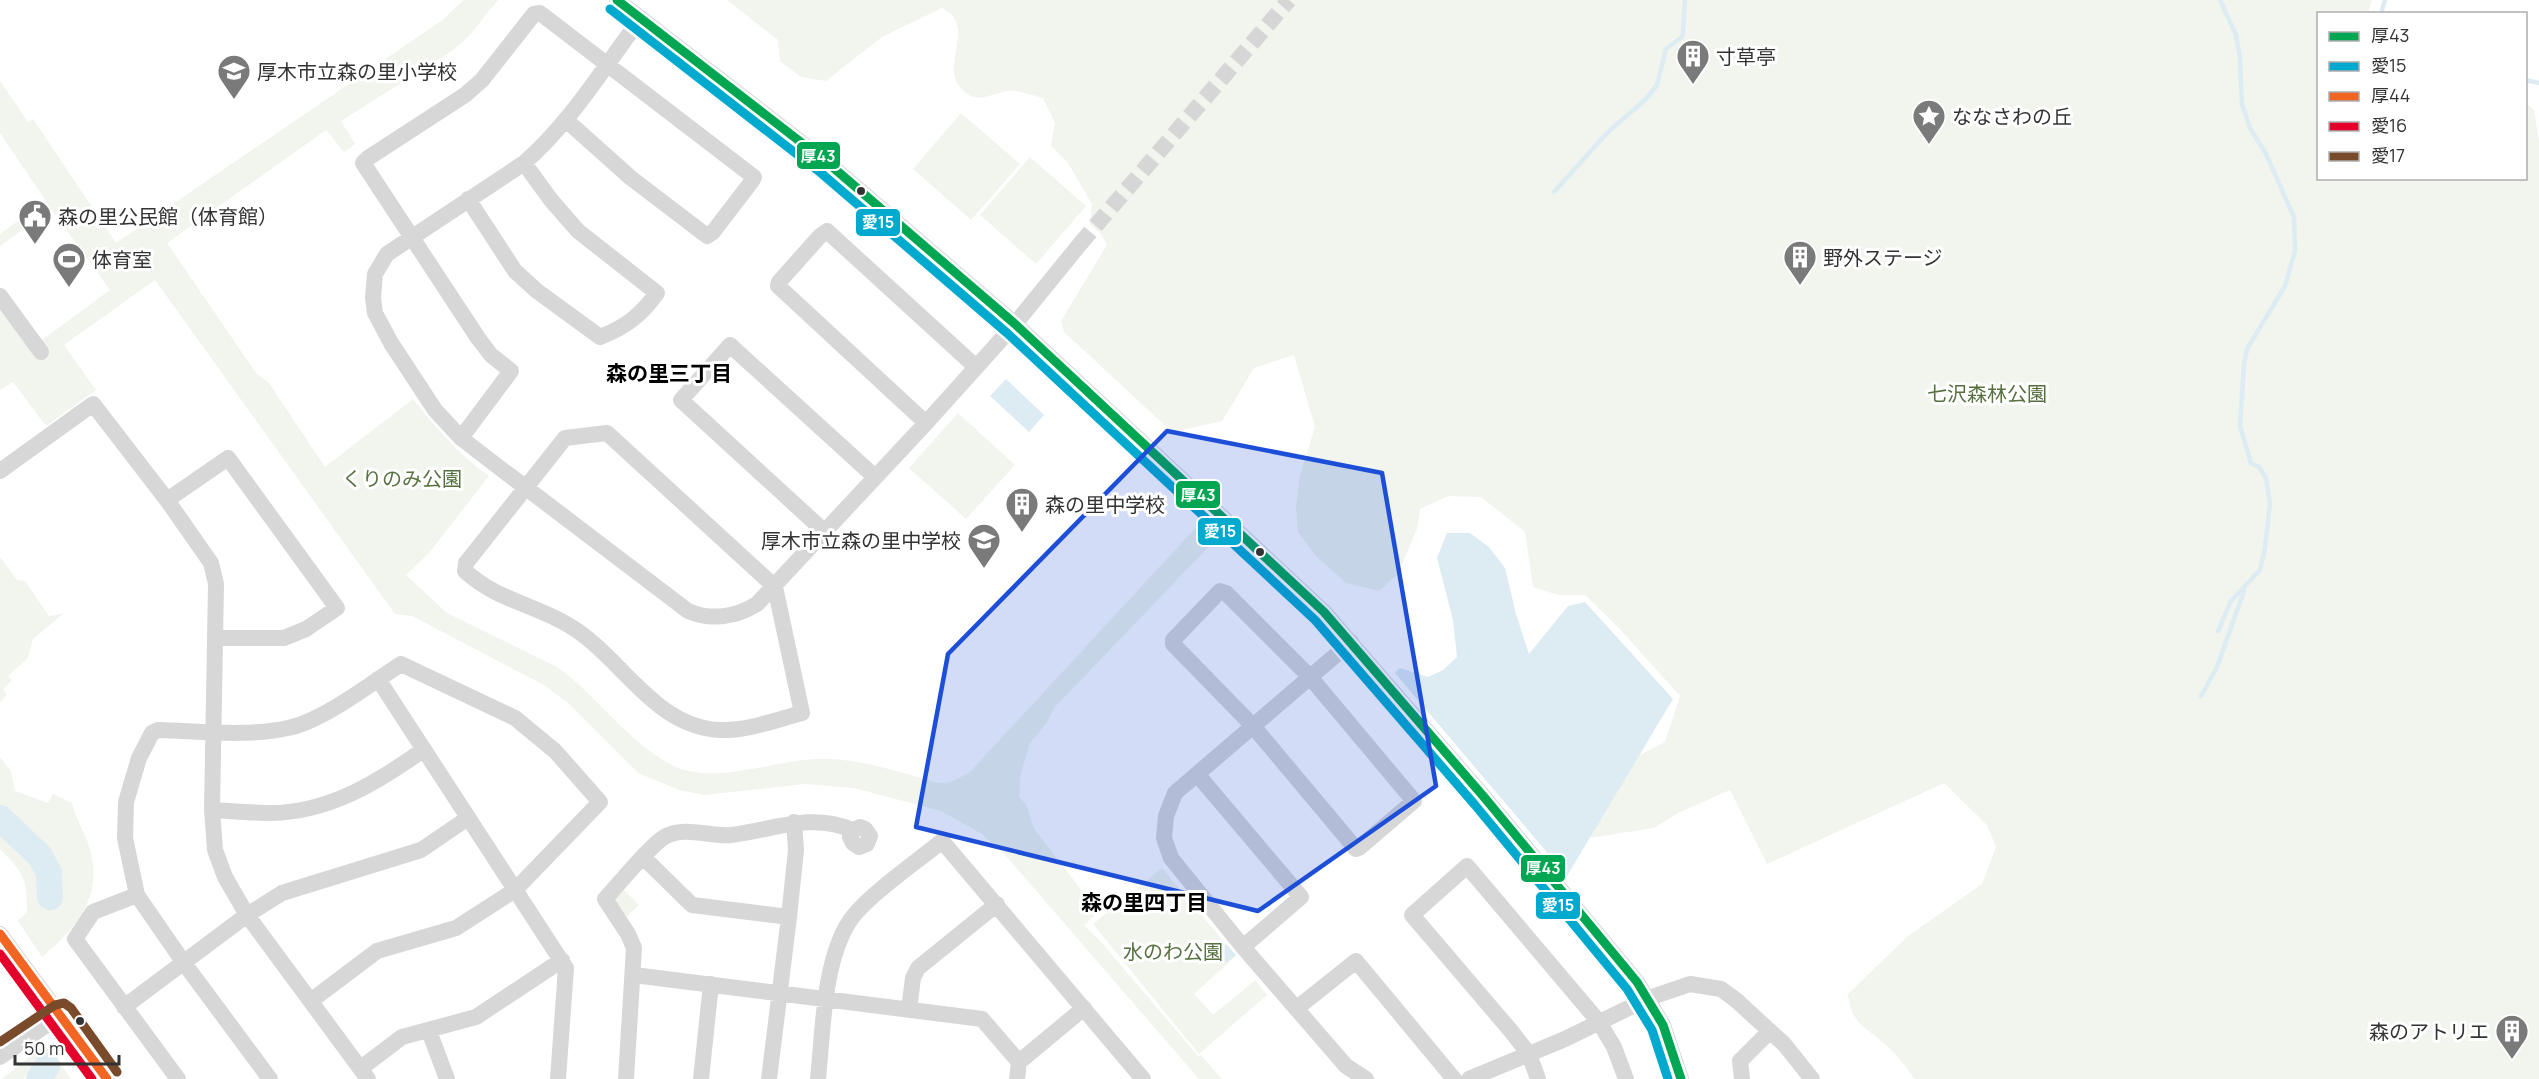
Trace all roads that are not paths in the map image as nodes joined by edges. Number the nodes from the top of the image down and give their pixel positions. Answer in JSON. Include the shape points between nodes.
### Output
{"nodes":[{"id":1,"x":617,"y":0,"type":"edge"},
{"id":2,"x":641,"y":18,"type":"junction"},
{"id":3,"x":608,"y":64,"type":"junction"},
{"id":4,"x":566,"y":120,"type":"junction"},
{"id":5,"x":524,"y":163,"type":"junction"},
{"id":6,"x":468,"y":199,"type":"junction"},
{"id":7,"x":411,"y":236,"type":"junction"},
{"id":8,"x":1080,"y":244,"type":"tunnel mouth"},
{"id":9,"x":0,"y":296,"type":"edge"},
{"id":10,"x":1015,"y":324,"type":"junction"},
{"id":11,"x":41,"y":352,"type":"dead end"},
{"id":12,"x":976,"y":367,"type":"junction"},
{"id":13,"x":926,"y":423,"type":"junction"},
{"id":14,"x":462,"y":438,"type":"junction"},
{"id":15,"x":0,"y":471,"type":"edge"},
{"id":16,"x":875,"y":477,"type":"junction"},
{"id":17,"x":524,"y":488,"type":"junction"},
{"id":18,"x":167,"y":500,"type":"junction"},
{"id":19,"x":825,"y":532,"type":"junction"},
{"id":20,"x":775,"y":587,"type":"junction"},
{"id":21,"x":216,"y":638,"type":"junction"},
{"id":22,"x":1351,"y":642,"type":"junction"},
{"id":23,"x":1310,"y":677,"type":"junction"},
{"id":24,"x":378,"y":679,"type":"junction"},
{"id":25,"x":1253,"y":726,"type":"junction"},
{"id":26,"x":214,"y":731,"type":"junction"},
{"id":27,"x":423,"y":750,"type":"junction"},
{"id":28,"x":1197,"y":774,"type":"junction"},
{"id":29,"x":212,"y":810,"type":"junction"},
{"id":30,"x":468,"y":818,"type":"junction"},
{"id":31,"x":794,"y":822,"type":"junction"},
{"id":32,"x":853,"y":830,"type":"dead end"},
{"id":33,"x":643,"y":857,"type":"junction"},
{"id":34,"x":515,"y":891,"type":"junction"},
{"id":35,"x":137,"y":895,"type":"junction"},
{"id":36,"x":997,"y":904,"type":"junction"},
{"id":37,"x":247,"y":915,"type":"junction"},
{"id":38,"x":789,"y":917,"type":"junction"},
{"id":39,"x":0,"y":934,"type":"edge"},
{"id":40,"x":1243,"y":947,"type":"junction"},
{"id":41,"x":562,"y":960,"type":"junction"},
{"id":42,"x":184,"y":963,"type":"junction"},
{"id":43,"x":634,"y":975,"type":"junction"},
{"id":44,"x":711,"y":984,"type":"junction"},
{"id":45,"x":779,"y":994,"type":"junction"},
{"id":46,"x":1649,"y":998,"type":"junction"},
{"id":47,"x":312,"y":1000,"type":"junction"},
{"id":48,"x":827,"y":1001,"type":"junction"},
{"id":49,"x":124,"y":1007,"type":"junction"},
{"id":50,"x":1084,"y":1008,"type":"junction"},
{"id":51,"x":1297,"y":1008,"type":"junction"},
{"id":52,"x":909,"y":1010,"type":"junction"},
{"id":53,"x":61,"y":1015,"type":"junction"},
{"id":54,"x":1599,"y":1022,"type":"junction"},
{"id":55,"x":429,"y":1031,"type":"junction"},
{"id":56,"x":1770,"y":1031,"type":"junction"},
{"id":57,"x":1529,"y":1054,"type":"junction"},
{"id":58,"x":0,"y":1057,"type":"edge"},
{"id":59,"x":1018,"y":1070,"type":"edge"},
{"id":60,"x":365,"y":1073,"type":"edge"},
{"id":61,"x":107,"y":1079,"type":"edge"},
{"id":62,"x":178,"y":1079,"type":"edge"},
{"id":63,"x":270,"y":1079,"type":"edge"},
{"id":64,"x":447,"y":1079,"type":"edge"},
{"id":65,"x":558,"y":1079,"type":"edge"},
{"id":66,"x":626,"y":1079,"type":"edge"},
{"id":67,"x":701,"y":1079,"type":"edge"},
{"id":68,"x":770,"y":1079,"type":"edge"},
{"id":69,"x":818,"y":1079,"type":"edge"},
{"id":70,"x":1143,"y":1079,"type":"edge"},
{"id":71,"x":1366,"y":1079,"type":"edge"},
{"id":72,"x":1454,"y":1079,"type":"edge"},
{"id":73,"x":1469,"y":1079,"type":"edge"},
{"id":74,"x":1538,"y":1079,"type":"edge"},
{"id":75,"x":1626,"y":1079,"type":"edge"},
{"id":76,"x":1681,"y":1079,"type":"edge"},
{"id":77,"x":1742,"y":1079,"type":"edge"},
{"id":78,"x":1812,"y":1079,"type":"edge"}],
"edges":[{"from":1,"to":2,"type":"street"},
{"from":2,"to":3,"type":"street"},
{"from":2,"to":10,"type":"street","via":[[829,164]]},
{"from":3,"to":4,"type":"street"},
{"from":3,"to":4,"type":"street","via":[[754,177],[753,181],[707,236],[631,178]]},
{"from":3,"to":7,"type":"street","via":[[540,13],[534,14],[482,80],[465,95],[368,158],[363,163]]},
{"from":4,"to":5,"type":"street"},
{"from":5,"to":6,"type":"street"},
{"from":5,"to":6,"type":"street","via":[[578,231],[657,293],[630,323],[600,337],[537,291],[515,271]]},
{"from":6,"to":7,"type":"street"},
{"from":7,"to":14,"type":"street","via":[[380,263],[374,283],[375,313],[422,392]]},
{"from":7,"to":14,"type":"street","via":[[478,338],[511,371]]},
{"from":8,"to":10,"type":"street"},
{"from":9,"to":11,"type":"street"},
{"from":10,"to":12,"type":"street"},
{"from":10,"to":22,"type":"street","via":[[1282,572]]},
{"from":12,"to":13,"type":"street"},
{"from":12,"to":13,"type":"street","via":[[827,231],[820,236],[778,286]]},
{"from":13,"to":16,"type":"street"},
{"from":14,"to":17,"type":"street"},
{"from":15,"to":18,"type":"street","via":[[93,404]]},
{"from":16,"to":19,"type":"street"},
{"from":16,"to":19,"type":"street","via":[[730,345],[681,400]]},
{"from":17,"to":20,"type":"street","via":[[701,617],[743,612]]},
{"from":17,"to":20,"type":"street","via":[[565,438],[607,433]]},
{"from":17,"to":20,"type":"street","via":[[466,563],[465,571],[489,591],[570,625],[608,654],[658,705],[696,727],[742,728],[802,713]]},
{"from":18,"to":21,"type":"street","via":[[211,563],[216,584]]},
{"from":18,"to":21,"type":"street","via":[[228,458],[337,608],[306,629],[284,638]]},
{"from":19,"to":20,"type":"street"},
{"from":21,"to":26,"type":"street"},
{"from":22,"to":23,"type":"street"},
{"from":22,"to":46,"type":"street"},
{"from":23,"to":25,"type":"street"},
{"from":23,"to":25,"type":"street","via":[[1220,591],[1173,644]]},
{"from":23,"to":25,"type":"street","via":[[1414,801],[1356,849]]},
{"from":24,"to":26,"type":"street","via":[[309,722],[289,728]]},
{"from":24,"to":27,"type":"street"},
{"from":24,"to":34,"type":"street","via":[[401,664],[515,718],[555,751],[600,802]]},
{"from":25,"to":28,"type":"street"},
{"from":26,"to":29,"type":"street"},
{"from":26,"to":35,"type":"street","via":[[158,730],[152,733],[139,758],[126,802],[124,838]]},
{"from":27,"to":29,"type":"street","via":[[381,780],[339,800],[273,813]]},
{"from":27,"to":30,"type":"street"},
{"from":28,"to":40,"type":"street","via":[[1175,793],[1166,816],[1164,838],[1171,858]]},
{"from":28,"to":40,"type":"street","via":[[1301,897]]},
{"from":29,"to":37,"type":"street","via":[[215,850]]},
{"from":30,"to":34,"type":"street"},
{"from":30,"to":37,"type":"street","via":[[420,850],[291,890]]},
{"from":31,"to":32,"type":"street","via":[[834,822]]},
{"from":31,"to":33,"type":"street","via":[[729,835],[684,832],[666,836]]},
{"from":31,"to":38,"type":"street","via":[[796,850]]},
{"from":33,"to":38,"type":"street","via":[[692,905]]},
{"from":33,"to":43,"type":"street","via":[[605,899],[634,948]]},
{"from":34,"to":41,"type":"street"},
{"from":34,"to":47,"type":"street","via":[[456,928],[377,951]]},
{"from":35,"to":42,"type":"street"},
{"from":35,"to":49,"type":"street","via":[[93,912],[75,939]]},
{"from":36,"to":48,"type":"street","via":[[942,841],[849,922],[834,957]]},
{"from":36,"to":50,"type":"street"},
{"from":36,"to":52,"type":"street","via":[[918,968],[912,978]]},
{"from":37,"to":42,"type":"street"},
{"from":37,"to":47,"type":"street"},
{"from":38,"to":45,"type":"street"},
{"from":39,"to":53,"type":"street"},
{"from":40,"to":51,"type":"street"},
{"from":41,"to":55,"type":"street","via":[[476,1017]]},
{"from":41,"to":65,"type":"street","via":[[566,968]]},
{"from":42,"to":49,"type":"street"},
{"from":42,"to":63,"type":"street"},
{"from":43,"to":44,"type":"street"},
{"from":43,"to":66,"type":"street"},
{"from":44,"to":45,"type":"street"},
{"from":44,"to":67,"type":"street"},
{"from":45,"to":48,"type":"street"},
{"from":45,"to":68,"type":"street"},
{"from":46,"to":54,"type":"street"},
{"from":46,"to":56,"type":"street","via":[[1690,984],[1721,989]]},
{"from":46,"to":76,"type":"street"},
{"from":47,"to":60,"type":"street"},
{"from":48,"to":52,"type":"street"},
{"from":48,"to":69,"type":"street"},
{"from":49,"to":62,"type":"street"},
{"from":50,"to":59,"type":"street"},
{"from":50,"to":70,"type":"street"},
{"from":51,"to":71,"type":"street","via":[[1346,1066]]},
{"from":51,"to":72,"type":"street","via":[[1356,961]]},
{"from":52,"to":59,"type":"street","via":[[982,1019]]},
{"from":53,"to":58,"type":"street"},
{"from":53,"to":61,"type":"street"},
{"from":54,"to":57,"type":"street"},
{"from":54,"to":57,"type":"street","via":[[1467,866],[1412,915]]},
{"from":54,"to":75,"type":"street"},
{"from":55,"to":60,"type":"street","via":[[402,1038]]},
{"from":55,"to":64,"type":"street"},
{"from":56,"to":77,"type":"street","via":[[1740,1061]]},
{"from":56,"to":78,"type":"street"},
{"from":57,"to":73,"type":"street"},
{"from":57,"to":74,"type":"street"}]}
